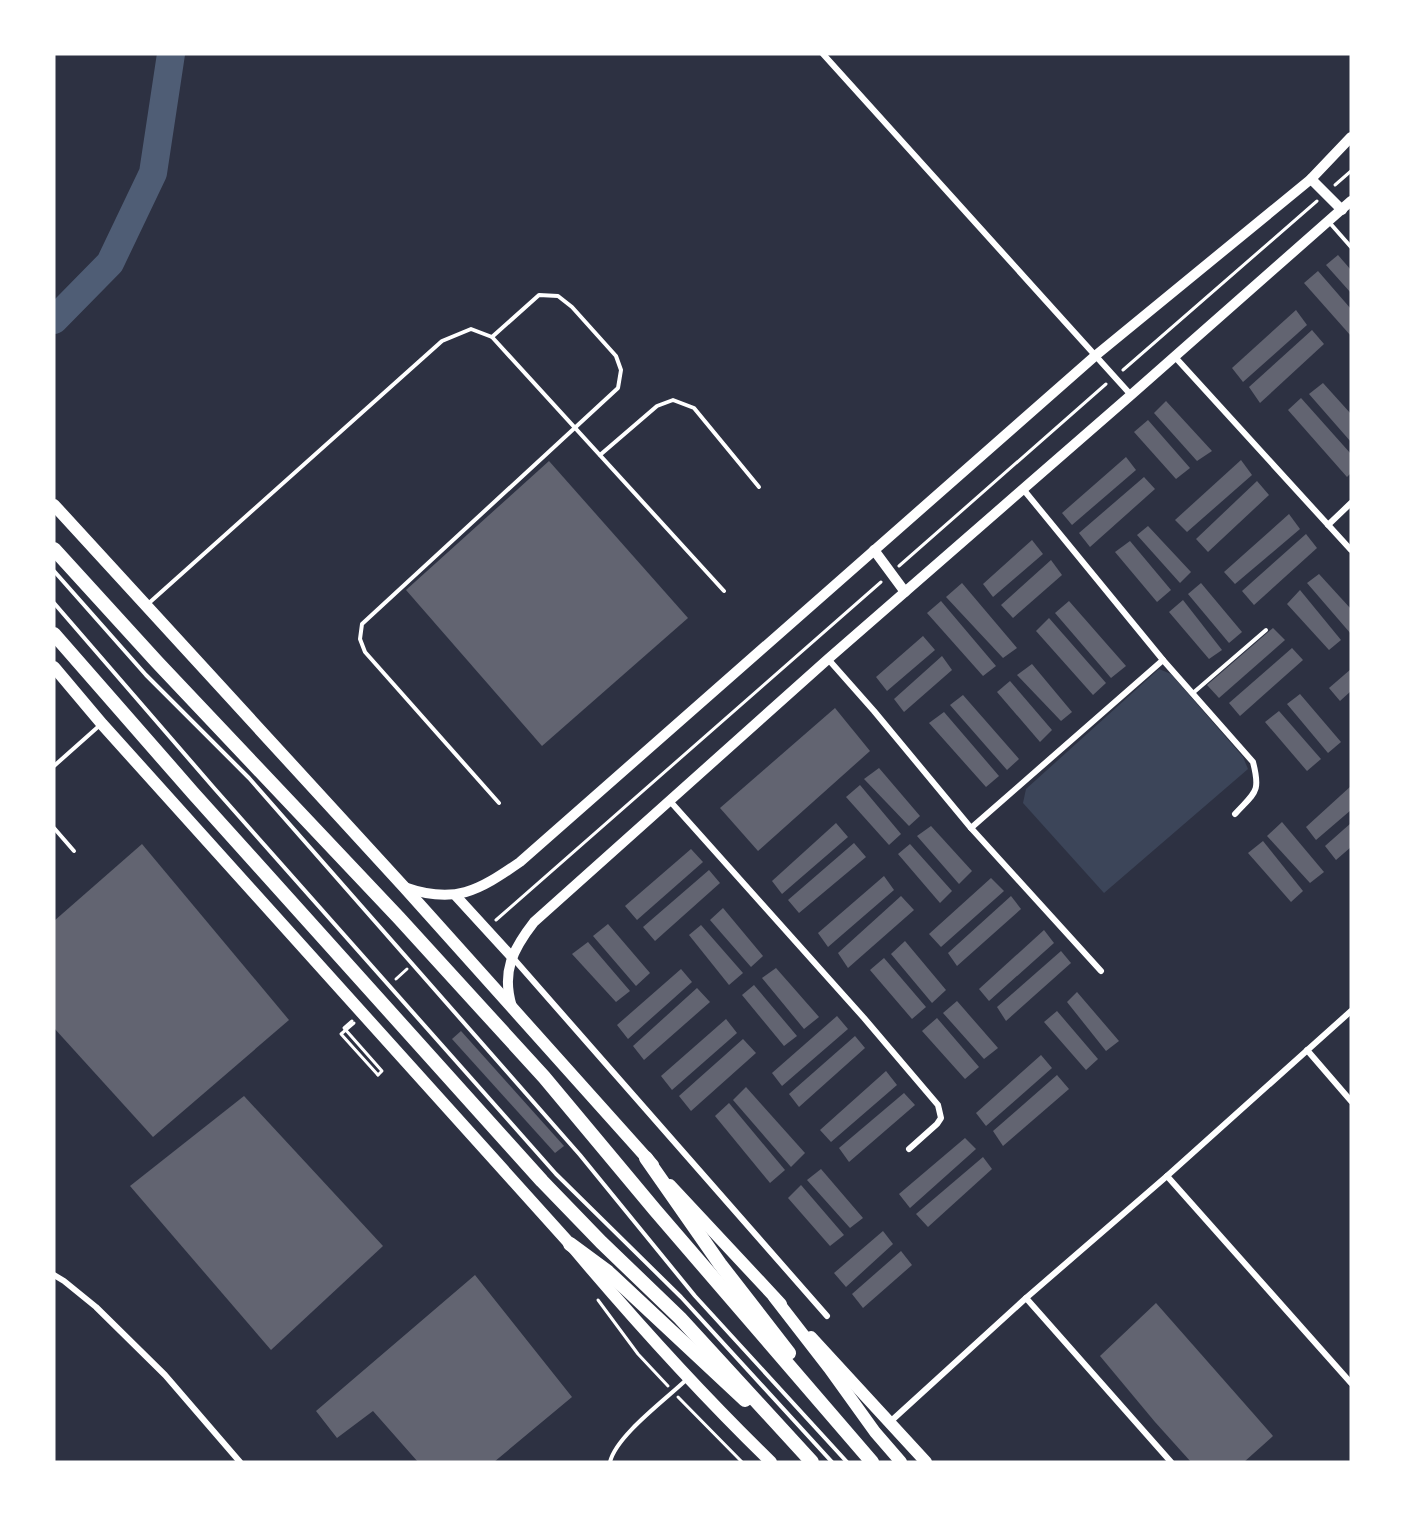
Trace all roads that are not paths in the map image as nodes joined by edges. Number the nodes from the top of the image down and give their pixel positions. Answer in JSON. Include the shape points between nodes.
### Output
{"nodes":[{"id":1,"x":823,"y":54,"type":"edge"},
{"id":2,"x":1351,"y":137,"type":"edge"},
{"id":3,"x":1311,"y":179,"type":"junction"},
{"id":4,"x":1351,"y":201,"type":"edge"},
{"id":5,"x":1342,"y":210,"type":"junction"},
{"id":6,"x":1328,"y":221,"type":"junction"},
{"id":7,"x":1351,"y":247,"type":"edge"},
{"id":8,"x":492,"y":337,"type":"junction"},
{"id":9,"x":1095,"y":356,"type":"junction"},
{"id":10,"x":1175,"y":357,"type":"junction"},
{"id":11,"x":1131,"y":395,"type":"junction"},
{"id":12,"x":574,"y":427,"type":"junction"},
{"id":13,"x":600,"y":455,"type":"junction"},
{"id":14,"x":759,"y":487,"type":"dead end"},
{"id":15,"x":1023,"y":489,"type":"junction"},
{"id":16,"x":1351,"y":503,"type":"edge"},
{"id":17,"x":54,"y":505,"type":"edge"},
{"id":18,"x":1328,"y":525,"type":"junction"},
{"id":19,"x":54,"y":549,"type":"edge"},
{"id":20,"x":874,"y":549,"type":"junction"},
{"id":21,"x":1351,"y":550,"type":"edge"},
{"id":22,"x":54,"y":571,"type":"edge"},
{"id":23,"x":724,"y":591,"type":"dead end"},
{"id":24,"x":905,"y":592,"type":"junction"},
{"id":25,"x":54,"y":603,"type":"edge"},
{"id":26,"x":146,"y":606,"type":"junction"},
{"id":27,"x":1266,"y":630,"type":"dead end"},
{"id":28,"x":54,"y":634,"type":"edge"},
{"id":29,"x":828,"y":659,"type":"junction"},
{"id":30,"x":1163,"y":660,"type":"junction"},
{"id":31,"x":54,"y":667,"type":"edge"},
{"id":32,"x":1193,"y":693,"type":"junction"},
{"id":33,"x":102,"y":724,"type":"junction"},
{"id":34,"x":54,"y":766,"type":"edge"},
{"id":35,"x":669,"y":800,"type":"junction"},
{"id":36,"x":499,"y":803,"type":"dead end"},
{"id":37,"x":1235,"y":814,"type":"dead end"},
{"id":38,"x":54,"y":828,"type":"edge"},
{"id":39,"x":972,"y":828,"type":"junction"},
{"id":40,"x":74,"y":851,"type":"dead end"},
{"id":41,"x":404,"y":887,"type":"junction"},
{"id":42,"x":456,"y":896,"type":"junction"},
{"id":43,"x":511,"y":956,"type":"junction"},
{"id":44,"x":1101,"y":971,"type":"dead end"},
{"id":45,"x":513,"y":1010,"type":"junction"},
{"id":46,"x":1351,"y":1011,"type":"edge"},
{"id":47,"x":1307,"y":1050,"type":"junction"},
{"id":48,"x":1351,"y":1101,"type":"edge"},
{"id":49,"x":909,"y":1149,"type":"dead end"},
{"id":50,"x":646,"y":1158,"type":"junction"},
{"id":51,"x":1167,"y":1176,"type":"junction"},
{"id":52,"x":570,"y":1244,"type":"junction"},
{"id":53,"x":54,"y":1275,"type":"edge"},
{"id":54,"x":774,"y":1297,"type":"junction"},
{"id":55,"x":1026,"y":1298,"type":"junction"},
{"id":56,"x":827,"y":1316,"type":"dead end"},
{"id":57,"x":688,"y":1378,"type":"junction"},
{"id":58,"x":1351,"y":1383,"type":"edge"},
{"id":59,"x":890,"y":1422,"type":"junction"},
{"id":60,"x":854,"y":1442,"type":"junction"},
{"id":61,"x":801,"y":1450,"type":"junction"},
{"id":62,"x":240,"y":1462,"type":"edge"},
{"id":63,"x":610,"y":1462,"type":"edge"},
{"id":64,"x":771,"y":1462,"type":"edge"},
{"id":65,"x":812,"y":1462,"type":"edge"},
{"id":66,"x":832,"y":1462,"type":"edge"},
{"id":67,"x":847,"y":1462,"type":"edge"},
{"id":68,"x":872,"y":1462,"type":"edge"},
{"id":69,"x":901,"y":1462,"type":"edge"},
{"id":70,"x":926,"y":1462,"type":"edge"},
{"id":71,"x":1171,"y":1462,"type":"edge"}],
"edges":[{"from":1,"to":9,"type":"street"},
{"from":2,"to":3,"type":"main road"},
{"from":3,"to":5,"type":"main road"},
{"from":3,"to":9,"type":"main road"},
{"from":4,"to":5,"type":"main road"},
{"from":5,"to":6,"type":"main road"},
{"from":6,"to":7,"type":"lane"},
{"from":6,"to":10,"type":"main road"},
{"from":8,"to":12,"type":"lane"},
{"from":8,"to":12,"type":"lane","via":[[539,294],[558,296],[572,307],[616,356],[621,370],[618,388]]},
{"from":8,"to":26,"type":"lane","via":[[471,329],[442,341]]},
{"from":9,"to":11,"type":"street"},
{"from":9,"to":20,"type":"main road"},
{"from":10,"to":11,"type":"main road"},
{"from":10,"to":18,"type":"street"},
{"from":11,"to":15,"type":"main road"},
{"from":12,"to":13,"type":"lane"},
{"from":12,"to":36,"type":"lane","via":[[362,624],[360,639],[365,652]]},
{"from":13,"to":14,"type":"lane","via":[[657,406],[673,400],[694,408]]},
{"from":13,"to":23,"type":"lane"},
{"from":15,"to":24,"type":"main road"},
{"from":15,"to":30,"type":"street"},
{"from":16,"to":18,"type":"street"},
{"from":17,"to":26,"type":"main road"},
{"from":18,"to":21,"type":"street"},
{"from":19,"to":60,"type":"highway","via":[[544,1077]]},
{"from":20,"to":24,"type":"main road"},
{"from":20,"to":42,"type":"main road","via":[[520,862],[490,882]]},
{"from":22,"to":67,"type":"lane","via":[[146,675],[249,778],[580,1155],[695,1296]]},
{"from":24,"to":29,"type":"main road"},
{"from":25,"to":66,"type":"lane","via":[[556,1174],[681,1297]]},
{"from":26,"to":41,"type":"main road"},
{"from":27,"to":32,"type":"lane"},
{"from":28,"to":61,"type":"highway","via":[[542,1181],[680,1318]]},
{"from":29,"to":35,"type":"main road"},
{"from":29,"to":39,"type":"street"},
{"from":30,"to":32,"type":"street"},
{"from":30,"to":39,"type":"street"},
{"from":31,"to":33,"type":"main road"},
{"from":32,"to":37,"type":"street","via":[[1253,762],[1256,790]]},
{"from":33,"to":34,"type":"lane"},
{"from":33,"to":52,"type":"main road"},
{"from":35,"to":43,"type":"main road","via":[[534,922]]},
{"from":35,"to":49,"type":"street","via":[[938,1105],[941,1118]]},
{"from":38,"to":40,"type":"lane"},
{"from":39,"to":44,"type":"street"},
{"from":41,"to":42,"type":"main road","via":[[436,896]]},
{"from":41,"to":45,"type":"main road"},
{"from":42,"to":43,"type":"main road"},
{"from":43,"to":45,"type":"main road","via":[[508,996]]},
{"from":43,"to":56,"type":"street"},
{"from":45,"to":50,"type":"main road"},
{"from":46,"to":47,"type":"street"},
{"from":47,"to":48,"type":"street"},
{"from":47,"to":51,"type":"street"},
{"from":50,"to":54,"type":"main road"},
{"from":50,"to":60,"type":"highway"},
{"from":51,"to":55,"type":"street"},
{"from":51,"to":58,"type":"street"},
{"from":52,"to":57,"type":"main road"},
{"from":52,"to":61,"type":"highway","via":[[608,1272]]},
{"from":53,"to":62,"type":"street","via":[[96,1307],[165,1375]]},
{"from":54,"to":59,"type":"main road"},
{"from":54,"to":69,"type":"main road"},
{"from":55,"to":59,"type":"street"},
{"from":55,"to":71,"type":"street"},
{"from":57,"to":63,"type":"lane","via":[[635,1426],[612,1453]]},
{"from":57,"to":64,"type":"main road"},
{"from":59,"to":70,"type":"main road"},
{"from":60,"to":68,"type":"highway"},
{"from":61,"to":65,"type":"highway"}]}
